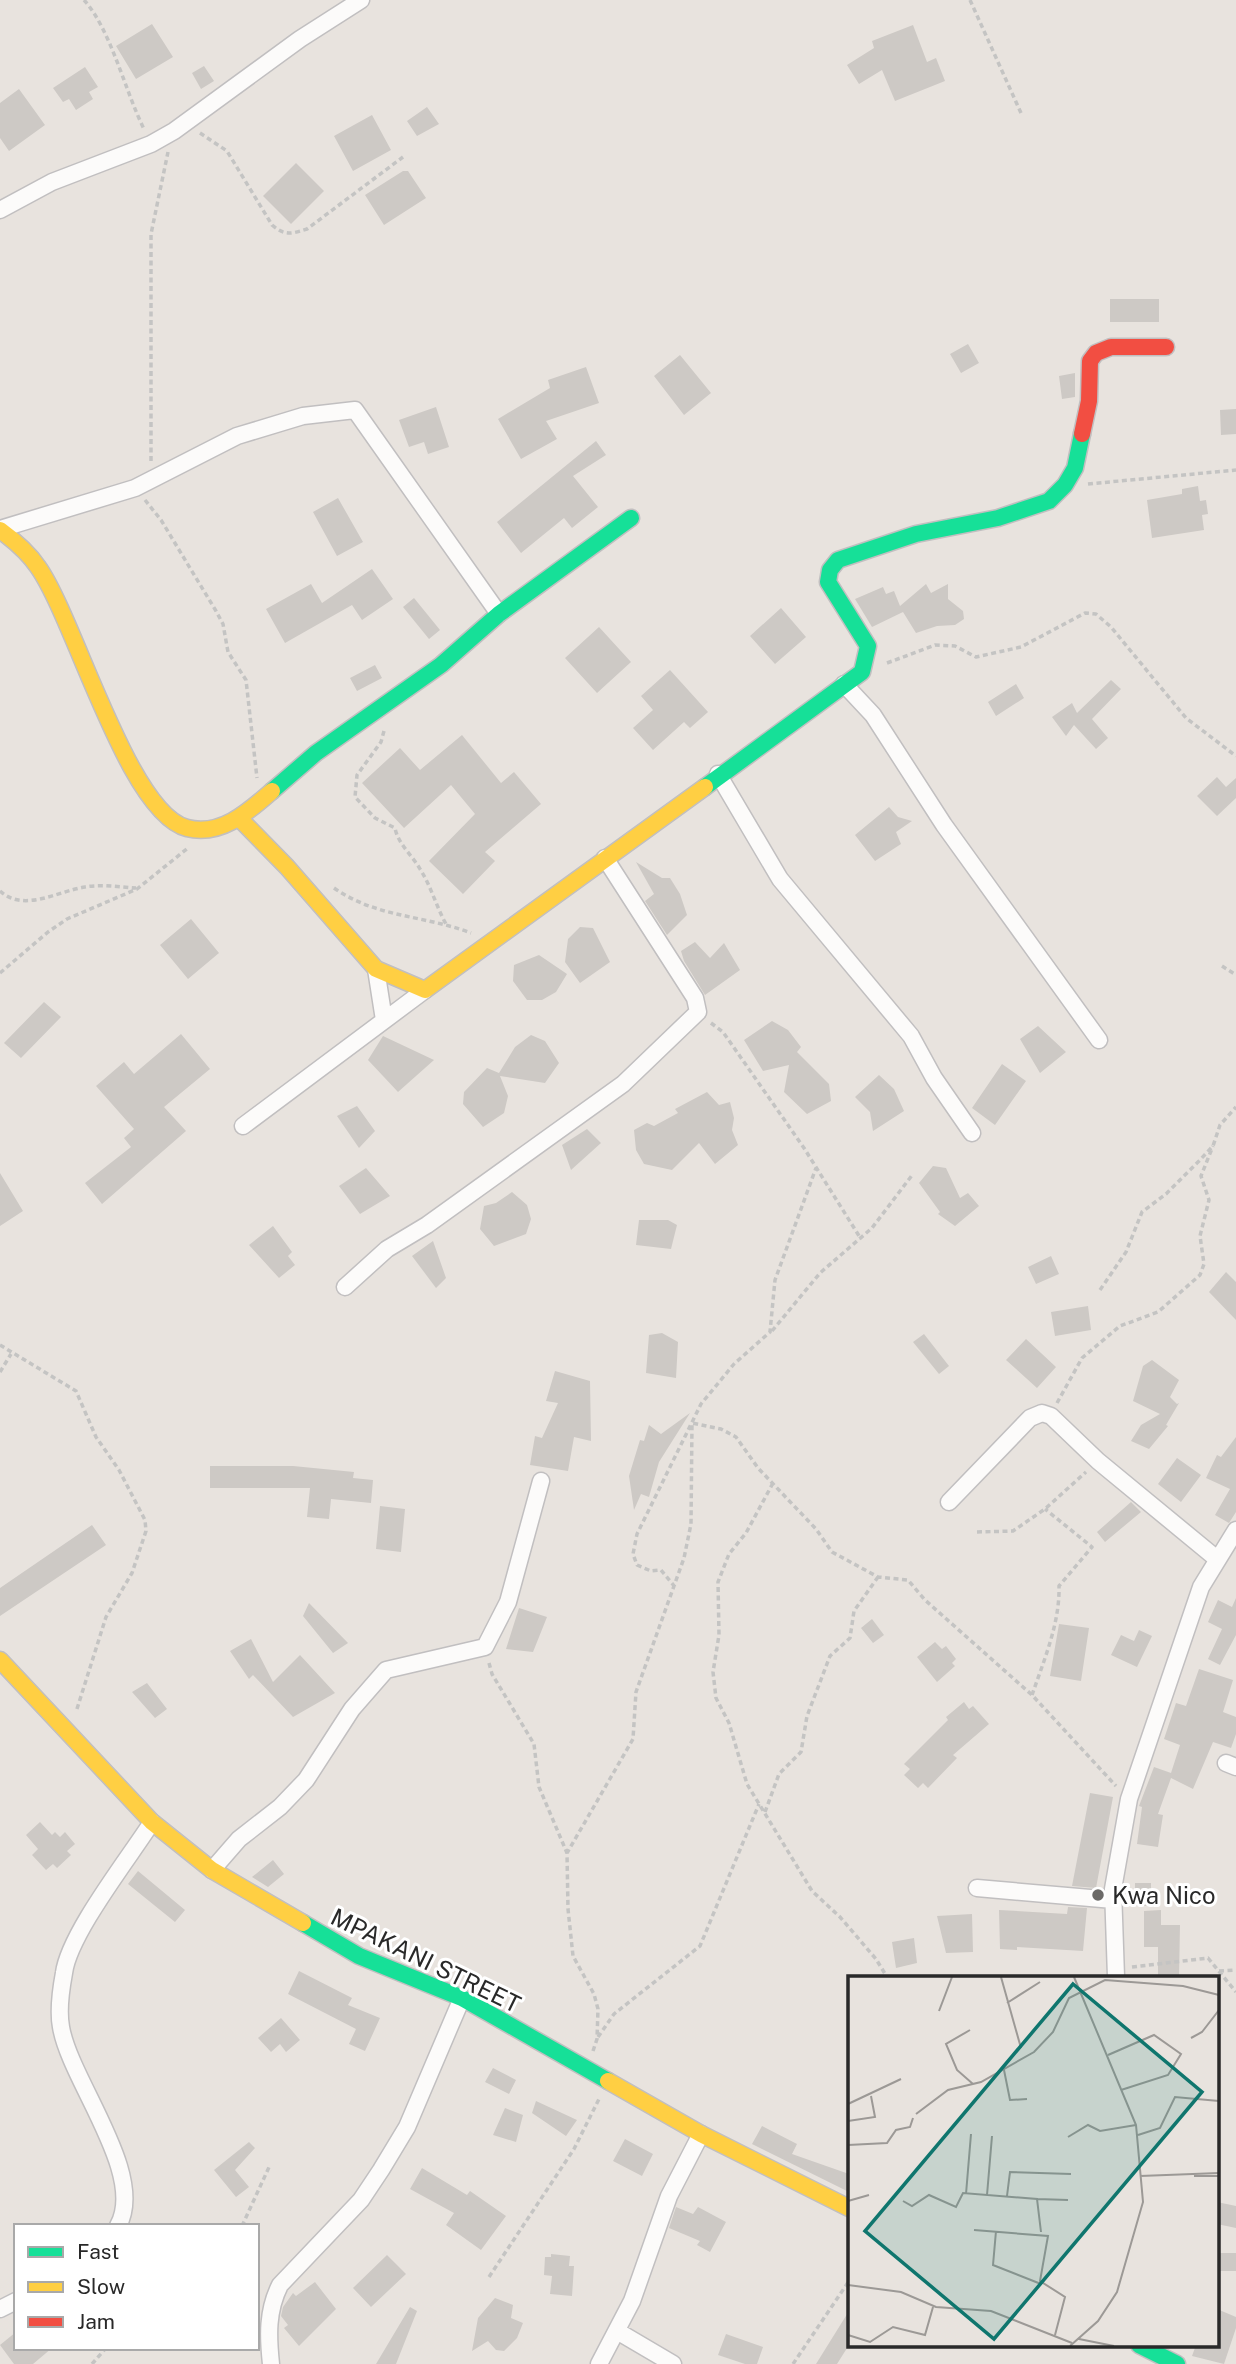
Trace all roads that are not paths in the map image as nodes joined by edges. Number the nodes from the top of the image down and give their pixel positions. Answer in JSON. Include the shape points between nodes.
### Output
{"nodes":[{"id":1,"x":361,"y":0,"type":"edge"},
{"id":2,"x":0,"y":211,"type":"edge"},
{"id":3,"x":1166,"y":347,"type":"dead end"},
{"id":4,"x":631,"y":518,"type":"dead end"},
{"id":5,"x":0,"y":530,"type":"edge"},
{"id":6,"x":499,"y":614,"type":"junction"},
{"id":7,"x":844,"y":684,"type":"junction"},
{"id":8,"x":718,"y":774,"type":"junction"},
{"id":9,"x":240,"y":819,"type":"junction"},
{"id":10,"x":605,"y":858,"type":"junction"},
{"id":11,"x":376,"y":969,"type":"junction"},
{"id":12,"x":425,"y":990,"type":"junction"},
{"id":13,"x":384,"y":1020,"type":"junction"},
{"id":14,"x":1099,"y":1040,"type":"dead end"},
{"id":15,"x":243,"y":1126,"type":"dead end"},
{"id":16,"x":972,"y":1133,"type":"dead end"},
{"id":17,"x":345,"y":1287,"type":"dead end"},
{"id":18,"x":541,"y":1481,"type":"dead end"},
{"id":19,"x":949,"y":1502,"type":"dead end"},
{"id":20,"x":1236,"y":1530,"type":"edge"},
{"id":21,"x":1217,"y":1559,"type":"junction"},
{"id":22,"x":0,"y":1660,"type":"edge"},
{"id":23,"x":152,"y":1822,"type":"junction"},
{"id":24,"x":212,"y":1870,"type":"junction"},
{"id":25,"x":977,"y":1888,"type":"dead end"},
{"id":26,"x":1113,"y":1900,"type":"junction"},
{"id":27,"x":1116,"y":1973,"type":"edge"},
{"id":28,"x":462,"y":1998,"type":"junction"},
{"id":29,"x":701,"y":2134,"type":"junction"},
{"id":30,"x":848,"y":2208,"type":"edge"},
{"id":31,"x":118,"y":2224,"type":"edge"},
{"id":32,"x":617,"y":2331,"type":"junction"},
{"id":33,"x":1141,"y":2346,"type":"edge"},
{"id":34,"x":1167,"y":2357,"type":"edge"},
{"id":35,"x":271,"y":2364,"type":"edge"},
{"id":36,"x":599,"y":2364,"type":"edge"},
{"id":37,"x":673,"y":2364,"type":"edge"}],
"edges":[{"from":1,"to":2,"type":"street","via":[[151,144],[52,182]]},
{"from":3,"to":7,"type":"street","via":[[1111,347],[1096,353],[1090,361],[1089,401],[1075,468],[1049,501],[1028,510],[916,534],[838,560],[828,582],[868,646],[862,671]]},
{"from":4,"to":6,"type":"street"},
{"from":5,"to":6,"type":"street","via":[[135,488],[237,436],[303,416],[355,410]]},
{"from":5,"to":9,"type":"street","via":[[18,542],[39,568],[121,750],[162,812],[187,828],[214,827]]},
{"from":6,"to":9,"type":"street","via":[[441,665],[316,753]]},
{"from":7,"to":8,"type":"street"},
{"from":7,"to":14,"type":"street","via":[[873,716],[944,825]]},
{"from":8,"to":10,"type":"street"},
{"from":8,"to":16,"type":"street","via":[[780,879],[911,1036]]},
{"from":9,"to":11,"type":"street"},
{"from":10,"to":12,"type":"street"},
{"from":10,"to":17,"type":"street","via":[[695,998],[698,1012],[624,1084],[387,1249]]},
{"from":11,"to":12,"type":"street"},
{"from":11,"to":13,"type":"street"},
{"from":12,"to":13,"type":"street"},
{"from":13,"to":15,"type":"street"},
{"from":18,"to":24,"type":"street","via":[[508,1602],[485,1647],[386,1670],[352,1709],[306,1780],[239,1839]]},
{"from":19,"to":21,"type":"street","via":[[1030,1418],[1042,1413]]},
{"from":20,"to":21,"type":"street"},
{"from":21,"to":26,"type":"street","via":[[1183,1636],[1129,1799]]},
{"from":22,"to":23,"type":"street","name":"MPAKANI STREET"},
{"from":23,"to":24,"type":"street","name":"MPAKANI STREET"},
{"from":23,"to":31,"type":"street","via":[[89,1916],[64,1970],[60,2024],[117,2165],[126,2200]]},
{"from":24,"to":28,"type":"street","name":"MPAKANI STREET","via":[[359,1956]]},
{"from":25,"to":26,"type":"street"},
{"from":26,"to":27,"type":"street"},
{"from":28,"to":29,"type":"street","name":"MPAKANI STREET"},
{"from":28,"to":35,"type":"street","via":[[407,2127],[381,2170],[361,2200],[280,2285],[272,2302],[268,2333]]},
{"from":29,"to":30,"type":"street","name":"MPAKANI STREET"},
{"from":29,"to":32,"type":"street","via":[[669,2196],[648,2261]]},
{"from":32,"to":36,"type":"street"},
{"from":32,"to":37,"type":"street"},
{"from":33,"to":34,"type":"street"}]}
